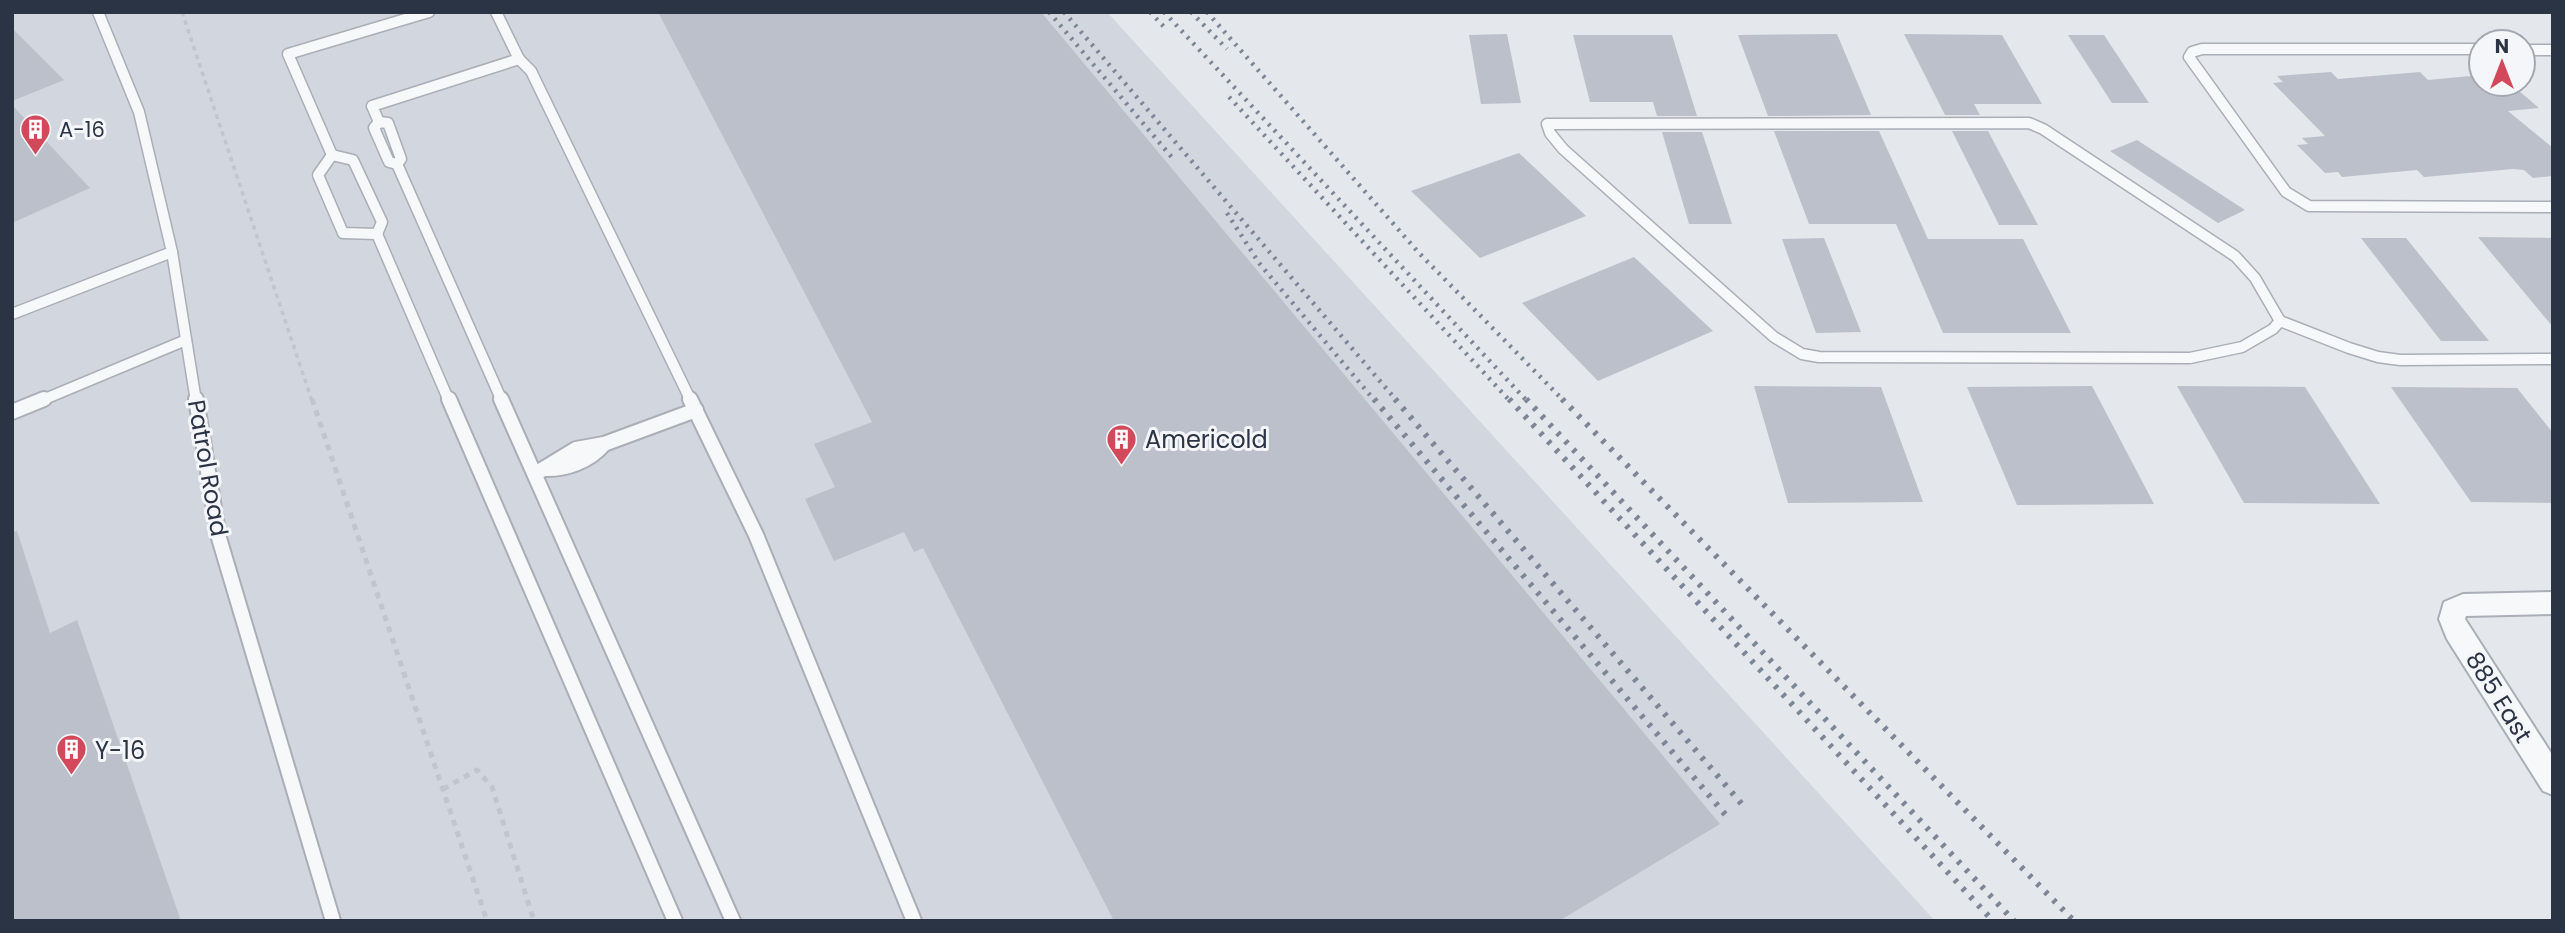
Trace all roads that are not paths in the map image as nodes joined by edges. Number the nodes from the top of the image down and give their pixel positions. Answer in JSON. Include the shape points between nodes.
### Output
{"nodes":[{"id":1,"x":98,"y":12,"type":"edge"},
{"id":2,"x":429,"y":12,"type":"edge"},
{"id":3,"x":496,"y":12,"type":"edge"},
{"id":4,"x":2467,"y":50,"type":"edge"},
{"id":5,"x":519,"y":59,"type":"junction"},
{"id":6,"x":332,"y":155,"type":"junction"},
{"id":7,"x":2553,"y":207,"type":"edge"},
{"id":8,"x":377,"y":234,"type":"junction"},
{"id":9,"x":172,"y":252,"type":"junction"},
{"id":10,"x":12,"y":314,"type":"edge"},
{"id":11,"x":2280,"y":321,"type":"junction"},
{"id":12,"x":187,"y":340,"type":"junction"},
{"id":13,"x":2553,"y":359,"type":"edge"},
{"id":14,"x":696,"y":410,"type":"junction"},
{"id":15,"x":12,"y":412,"type":"edge"},
{"id":16,"x":539,"y":472,"type":"junction"},
{"id":17,"x":2553,"y":603,"type":"edge"},
{"id":18,"x":2553,"y":782,"type":"edge"},
{"id":19,"x":333,"y":921,"type":"edge"},
{"id":20,"x":675,"y":921,"type":"edge"},
{"id":21,"x":733,"y":921,"type":"edge"},
{"id":22,"x":914,"y":921,"type":"edge"}],
"edges":[{"from":1,"to":9,"type":"lane","name":"Patrol Road","via":[[139,112]]},
{"from":2,"to":6,"type":"lane","via":[[288,54]]},
{"from":3,"to":5,"type":"lane"},
{"from":4,"to":7,"type":"lane","via":[[2202,49],[2189,57],[2296,201],[2326,207]]},
{"from":5,"to":14,"type":"lane","via":[[531,71]]},
{"from":5,"to":16,"type":"lane","via":[[372,106],[379,122],[388,123],[401,159],[397,164]]},
{"from":6,"to":8,"type":"lane","via":[[353,160],[382,222]]},
{"from":6,"to":8,"type":"lane","via":[[318,175],[343,233]]},
{"from":8,"to":20,"type":"lane"},
{"from":9,"to":10,"type":"lane"},
{"from":9,"to":12,"type":"lane","name":"Patrol Road"},
{"from":11,"to":11,"type":"lane","via":[[2256,278],[2235,256],[2029,123],[1547,124],[1563,149],[1774,337],[1802,354],[1894,359],[2190,358],[2242,347]]},
{"from":11,"to":13,"type":"lane","via":[[2378,357]]},
{"from":12,"to":15,"type":"lane"},
{"from":12,"to":19,"type":"lane","name":"Patrol Road","via":[[219,538]]},
{"from":14,"to":16,"type":"lane","via":[[604,444],[599,451],[555,471]]},
{"from":14,"to":22,"type":"lane","via":[[756,535]]},
{"from":16,"to":21,"type":"lane"},
{"from":17,"to":18,"type":"street","name":"885 East","via":[[2463,605],[2453,610],[2452,619]]}]}
